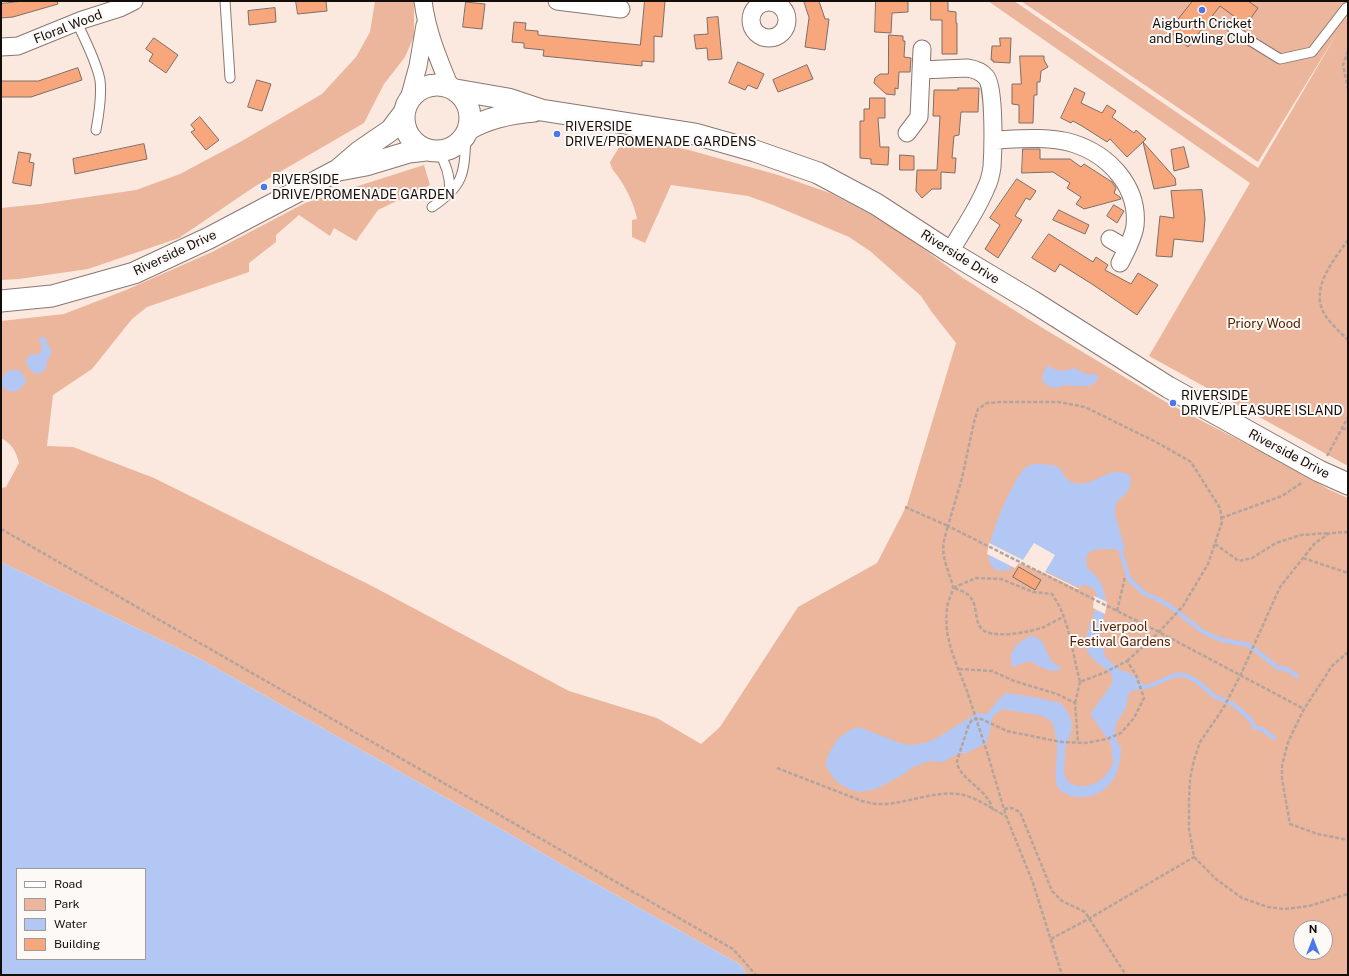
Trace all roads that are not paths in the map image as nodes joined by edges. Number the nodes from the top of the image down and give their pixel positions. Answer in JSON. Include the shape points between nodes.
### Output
{"nodes":[{"id":1,"x":134,"y":1,"type":"edge"},
{"id":2,"x":225,"y":1,"type":"edge"},
{"id":3,"x":423,"y":1,"type":"edge"},
{"id":4,"x":557,"y":1,"type":"edge"},
{"id":5,"x":1348,"y":7,"type":"edge"},
{"id":6,"x":621,"y":9,"type":"dead end"},
{"id":7,"x":425,"y":21,"type":"junction"},
{"id":8,"x":77,"y":22,"type":"junction"},
{"id":9,"x":1233,"y":30,"type":"dead end"},
{"id":10,"x":1,"y":47,"type":"edge"},
{"id":11,"x":922,"y":49,"type":"dead end"},
{"id":12,"x":921,"y":70,"type":"junction"},
{"id":13,"x":230,"y":78,"type":"dead end"},
{"id":14,"x":453,"y":88,"type":"junction"},
{"id":15,"x":406,"y":107,"type":"junction"},
{"id":16,"x":541,"y":110,"type":"junction"},
{"id":17,"x":96,"y":130,"type":"dead end"},
{"id":18,"x":467,"y":132,"type":"junction"},
{"id":19,"x":907,"y":133,"type":"dead end"},
{"id":20,"x":993,"y":140,"type":"junction"},
{"id":21,"x":432,"y":151,"type":"junction"},
{"id":22,"x":338,"y":170,"type":"junction"},
{"id":23,"x":450,"y":192,"type":"junction"},
{"id":24,"x":432,"y":207,"type":"dead end"},
{"id":25,"x":1110,"y":239,"type":"dead end"},
{"id":26,"x":950,"y":252,"type":"junction"},
{"id":27,"x":1,"y":301,"type":"edge"},
{"id":28,"x":1348,"y":484,"type":"edge"}],
"edges":[{"from":1,"to":8,"type":"street","name":"Floral Wood"},
{"from":2,"to":13,"type":"lane"},
{"from":3,"to":7,"type":"street"},
{"from":4,"to":6,"type":"street"},
{"from":5,"to":9,"type":"lane","via":[[1312,52],[1280,59]]},
{"from":7,"to":14,"type":"street","via":[[439,60]]},
{"from":7,"to":15,"type":"street","via":[[418,66]]},
{"from":8,"to":10,"type":"street","name":"Floral Wood","via":[[18,46]]},
{"from":8,"to":17,"type":"lane","via":[[100,81]]},
{"from":11,"to":12,"type":"street"},
{"from":12,"to":19,"type":"street","via":[[918,117]]},
{"from":12,"to":20,"type":"street","via":[[967,68],[987,78],[991,91]]},
{"from":14,"to":15,"type":"street","via":[[439,84],[427,86],[417,91]]},
{"from":14,"to":16,"type":"street","name":"Riverside Drive","via":[[508,99]]},
{"from":14,"to":18,"type":"street","via":[[464,97],[469,107],[471,118]]},
{"from":15,"to":21,"type":"street","via":[[404,126],[408,136],[416,144]]},
{"from":15,"to":22,"type":"street","name":"Riverside Drive","via":[[394,127]]},
{"from":16,"to":18,"type":"street","name":"Riverside Drive","via":[[488,119]]},
{"from":16,"to":26,"type":"street","name":"Riverside Drive","via":[[695,134],[762,153],[818,173],[876,204]]},
{"from":18,"to":21,"type":"street","via":[[458,144],[449,150]]},
{"from":18,"to":23,"type":"lane","via":[[464,169],[458,184]]},
{"from":20,"to":25,"type":"street","via":[[1053,139],[1072,143],[1102,158],[1115,168],[1123,178],[1133,203],[1135,226],[1123,256]]},
{"from":20,"to":26,"type":"street","via":[[992,169],[986,187]]},
{"from":21,"to":22,"type":"street","name":"Riverside Drive","via":[[409,152],[366,165]]},
{"from":21,"to":23,"type":"lane","via":[[446,166]]},
{"from":22,"to":27,"type":"street","name":"Riverside Drive","via":[[209,238],[134,273],[52,296]]},
{"from":23,"to":24,"type":"lane"},
{"from":26,"to":28,"type":"street","name":"Riverside Drive","via":[[1168,387],[1319,471]]}]}
